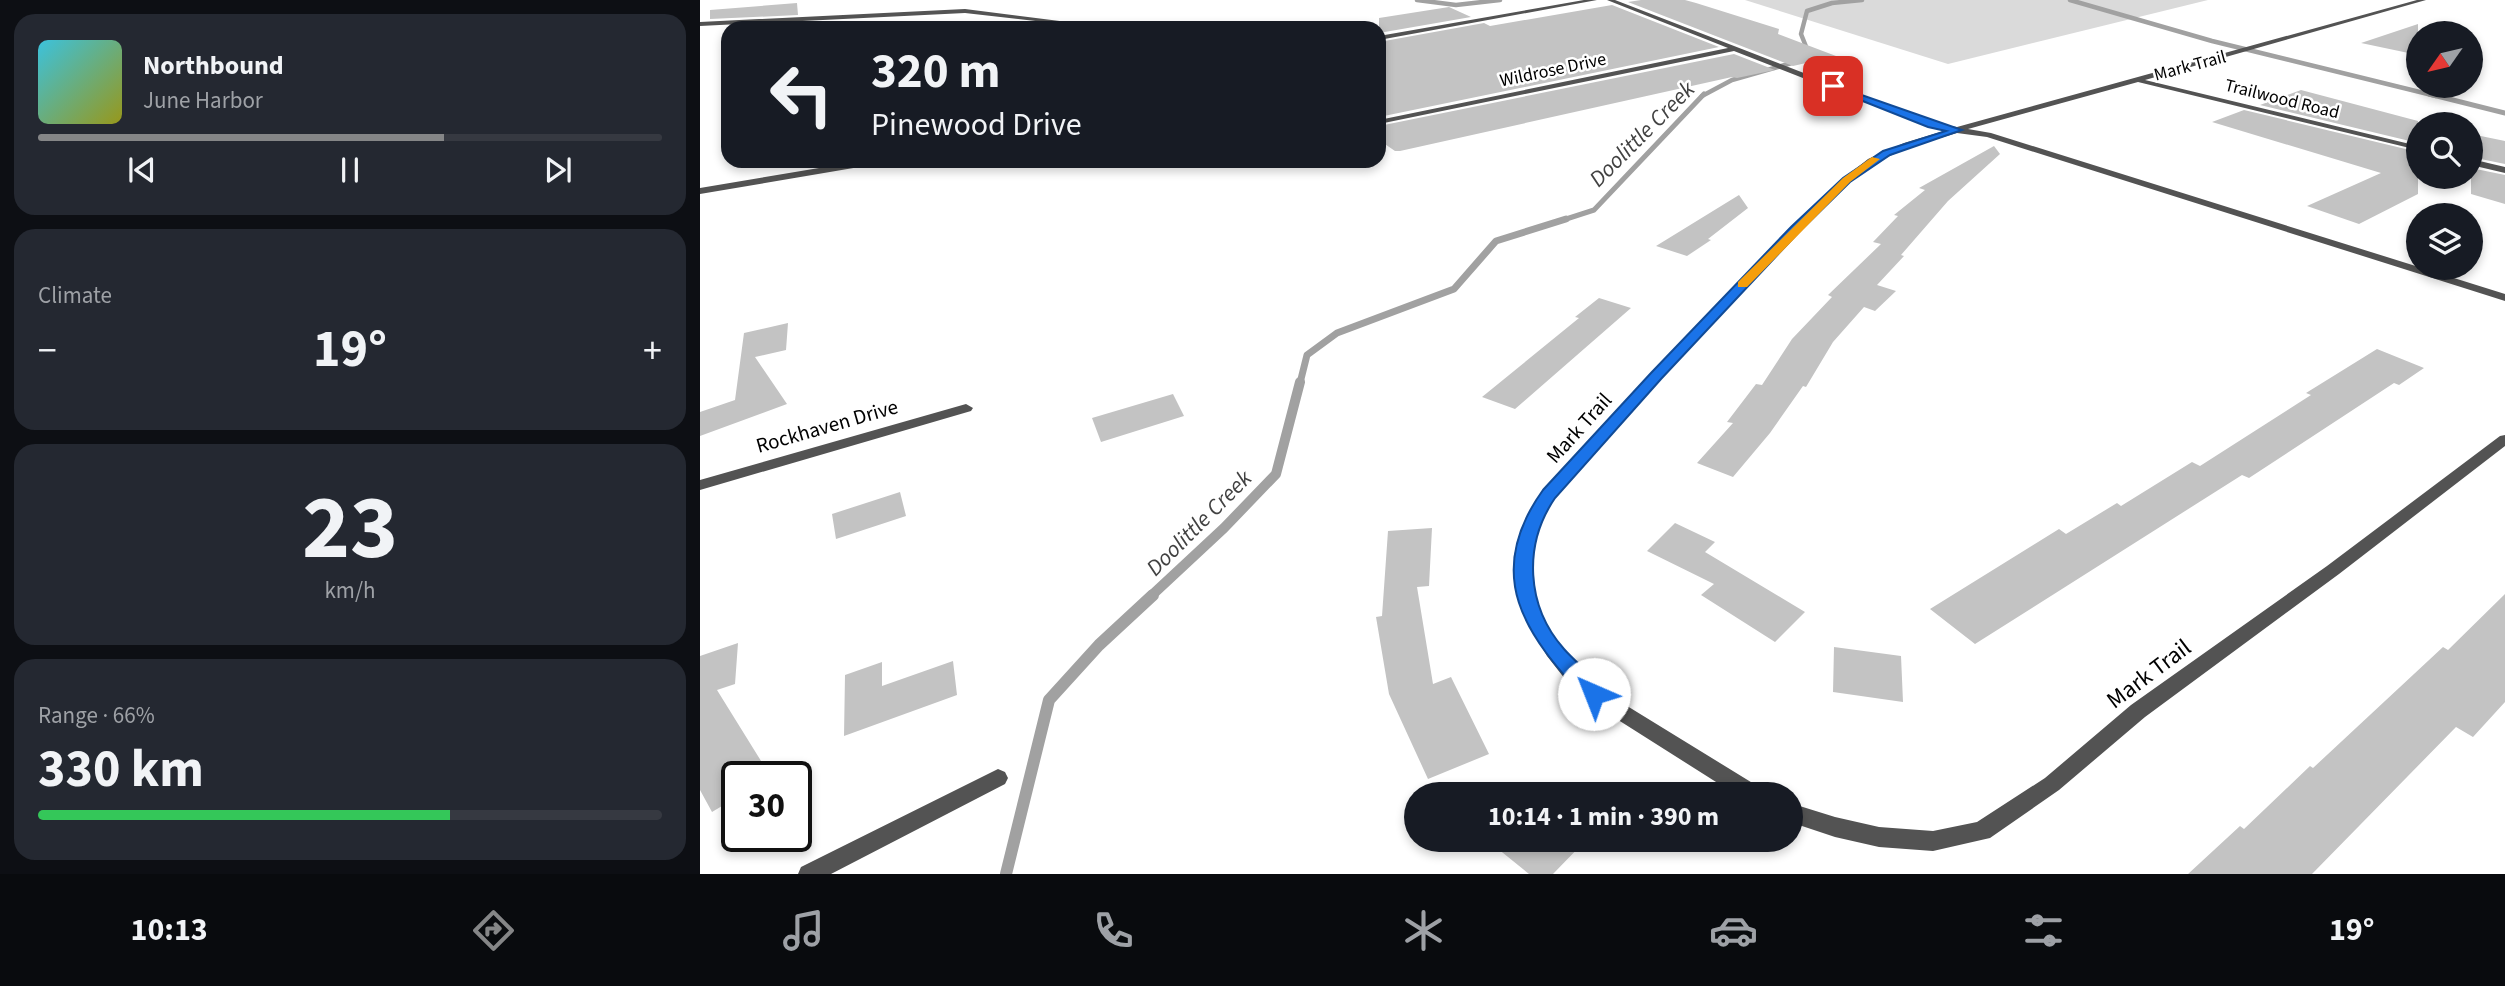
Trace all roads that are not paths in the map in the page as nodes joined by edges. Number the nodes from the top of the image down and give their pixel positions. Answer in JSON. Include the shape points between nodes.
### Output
{"nodes":[{"id":1,"x":1594,"y":0,"type":"edge"},
{"id":2,"x":1610,"y":0,"type":"edge"},
{"id":3,"x":2423,"y":0,"type":"edge"},
{"id":4,"x":856,"y":15,"type":"junction"},
{"id":5,"x":752,"y":21,"type":"edge"},
{"id":6,"x":857,"y":21,"type":"edge"},
{"id":7,"x":1051,"y":21,"type":"edge"},
{"id":8,"x":721,"y":23,"type":"edge"},
{"id":9,"x":700,"y":24,"type":"edge"},
{"id":10,"x":1386,"y":37,"type":"edge"},
{"id":11,"x":1733,"y":49,"type":"junction"},
{"id":12,"x":2139,"y":80,"type":"junction"},
{"id":13,"x":1386,"y":120,"type":"edge"},
{"id":14,"x":1957,"y":130,"type":"junction"},
{"id":15,"x":2406,"y":145,"type":"edge"},
{"id":16,"x":2483,"y":165,"type":"edge"},
{"id":17,"x":836,"y":168,"type":"edge"},
{"id":18,"x":2505,"y":170,"type":"edge"},
{"id":19,"x":700,"y":191,"type":"edge"},
{"id":20,"x":2505,"y":298,"type":"edge"},
{"id":21,"x":966,"y":408,"type":"dead end"},
{"id":22,"x":2505,"y":439,"type":"edge"},
{"id":23,"x":700,"y":485,"type":"edge"},
{"id":24,"x":998,"y":778,"type":"dead end"},
{"id":25,"x":1733,"y":782,"type":"edge"},
{"id":26,"x":1803,"y":816,"type":"edge"},
{"id":27,"x":809,"y":874,"type":"edge"}],
"edges":[{"from":1,"to":10,"type":"street"},
{"from":2,"to":11,"type":"street"},
{"from":3,"to":12,"type":"street","name":"Mark Trail"},
{"from":4,"to":5,"type":"street"},
{"from":4,"to":6,"type":"street"},
{"from":4,"to":7,"type":"street","via":[[965,11]]},
{"from":8,"to":9,"type":"street"},
{"from":11,"to":13,"type":"street","name":"Wildrose Drive"},
{"from":11,"to":14,"type":"street","via":[[1931,125]]},
{"from":12,"to":14,"type":"street","name":"Mark Trail"},
{"from":12,"to":15,"type":"street","name":"Trailwood Road"},
{"from":14,"to":20,"type":"street","name":"Mark Trail","via":[[1988,135]]},
{"from":14,"to":25,"type":"street","name":"Mark Trail","via":[[1886,153],[1847,180],[1656,376],[1534,515],[1522,566],[1525,596],[1555,653],[1594,694]]},
{"from":16,"to":18,"type":"street"},
{"from":17,"to":19,"type":"street"},
{"from":21,"to":23,"type":"street","name":"Rockhaven Drive"},
{"from":22,"to":26,"type":"street","name":"Mark Trail","via":[[2138,711],[2052,785],[1982,831],[1933,841],[1879,837]]},
{"from":24,"to":27,"type":"street"}]}
